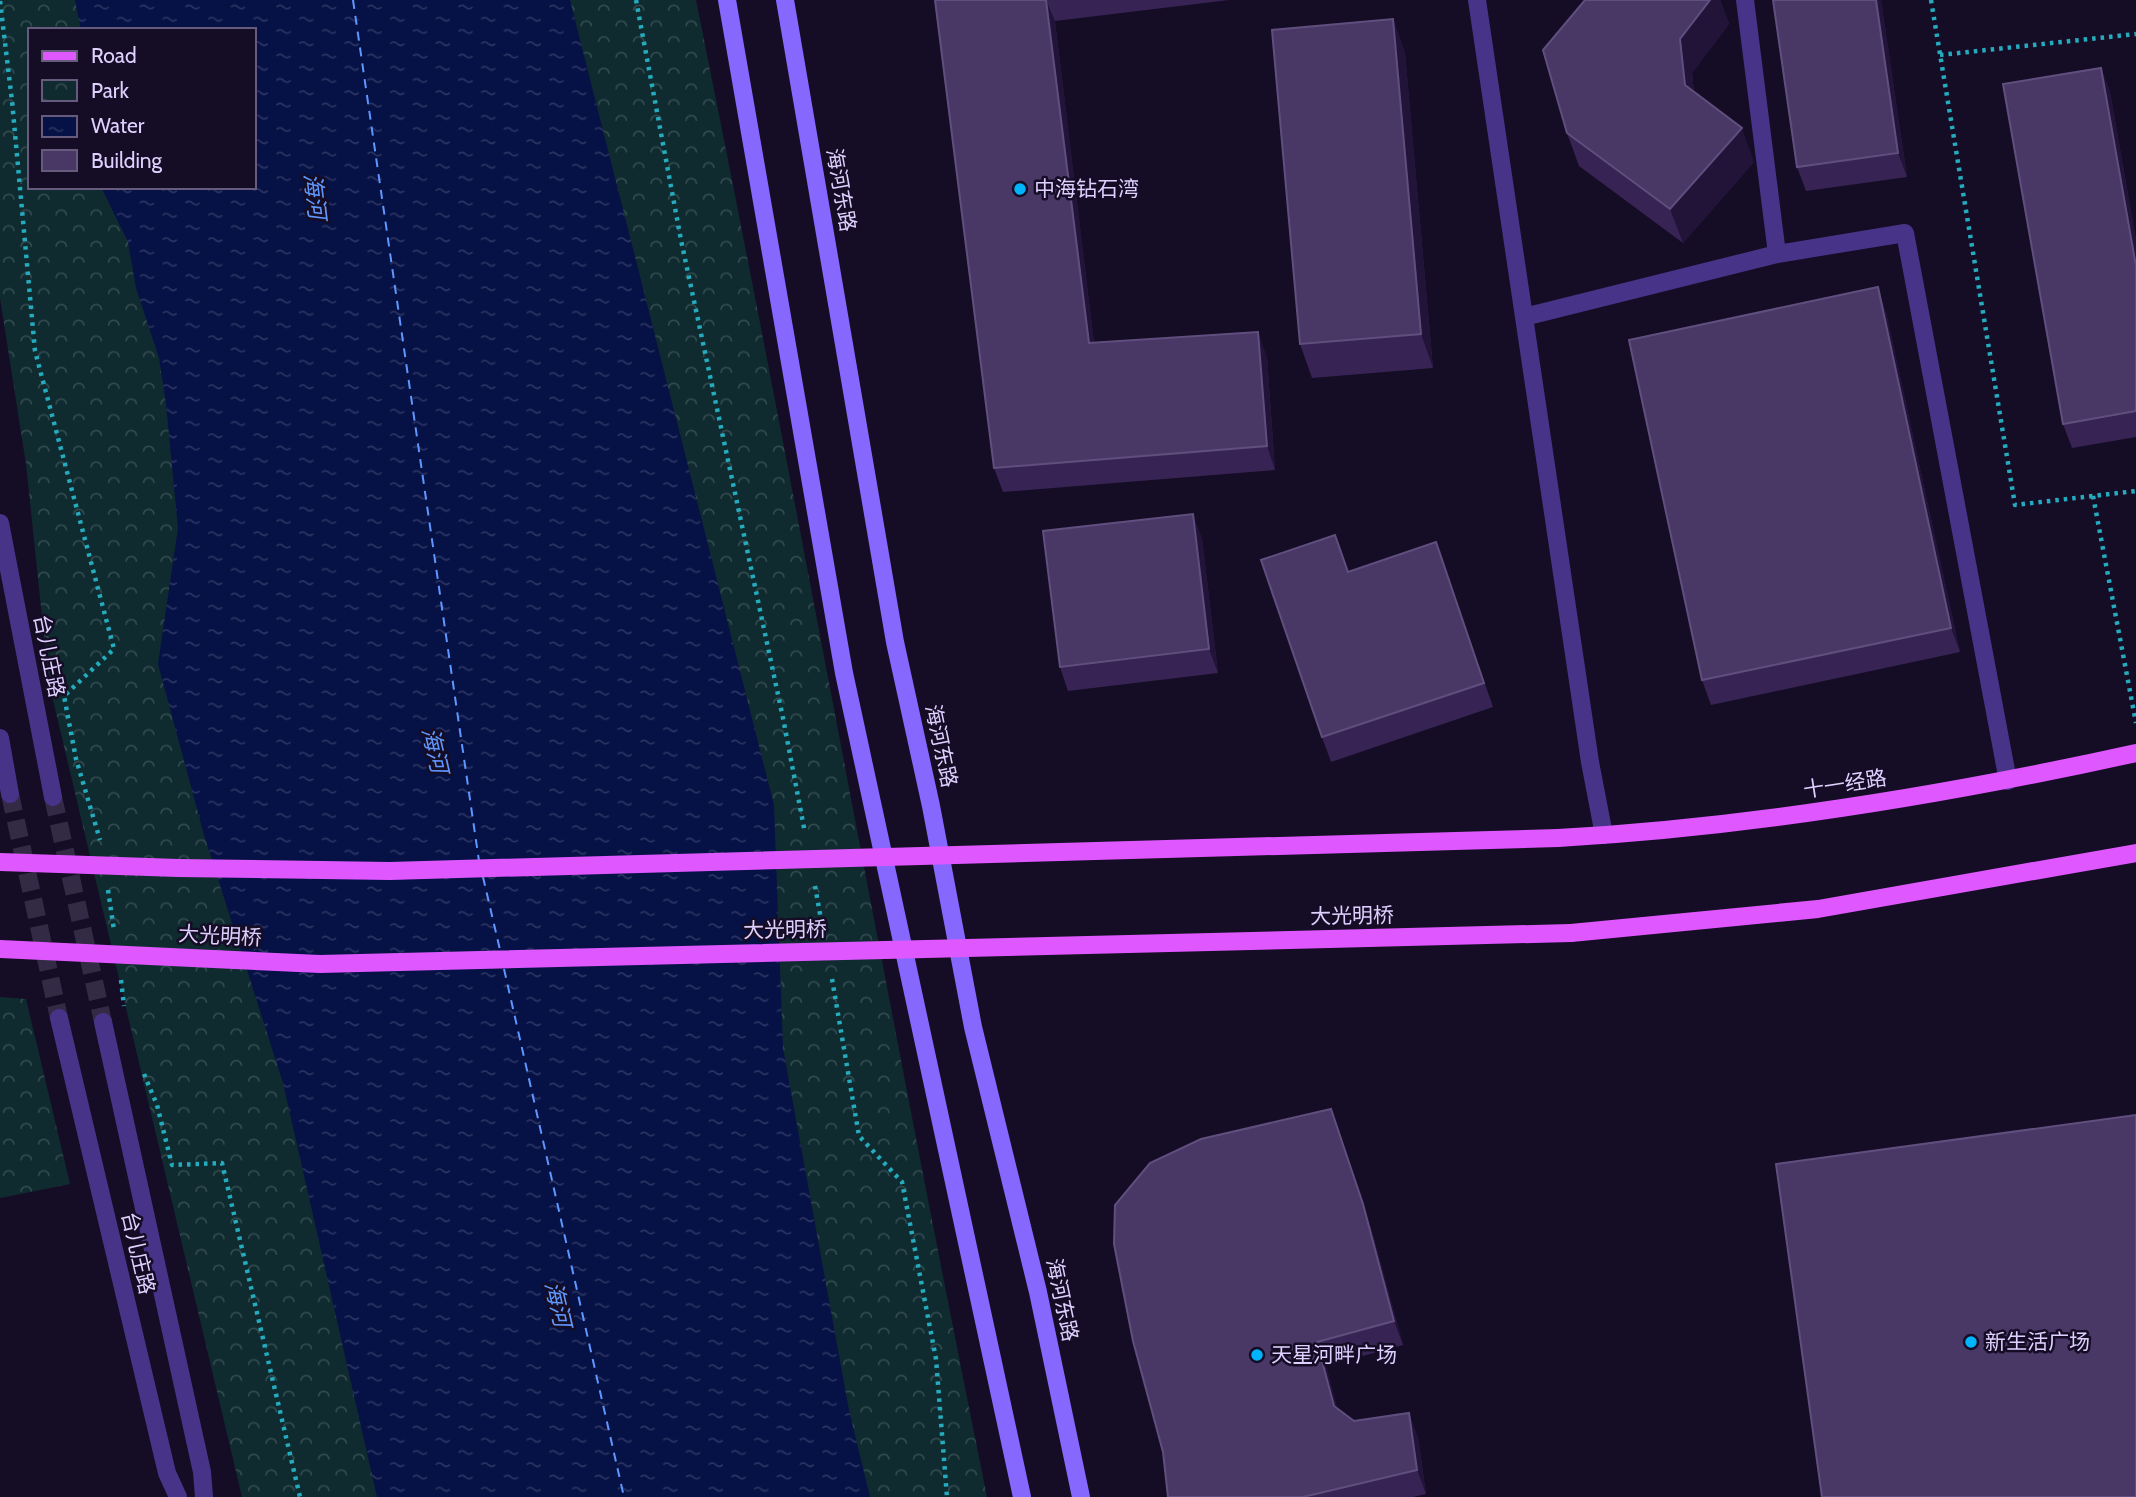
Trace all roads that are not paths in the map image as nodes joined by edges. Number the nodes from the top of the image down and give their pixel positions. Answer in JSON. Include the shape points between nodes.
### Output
{"nodes":[{"id":1,"x":727,"y":0,"type":"edge"},
{"id":2,"x":785,"y":0,"type":"edge"},
{"id":3,"x":1477,"y":0,"type":"edge"},
{"id":4,"x":1745,"y":0,"type":"edge"},
{"id":5,"x":1777,"y":254,"type":"junction"},
{"id":6,"x":1524,"y":317,"type":"junction"},
{"id":7,"x":0,"y":523,"type":"edge"},
{"id":8,"x":0,"y":738,"type":"edge"},
{"id":9,"x":2136,"y":752,"type":"edge"},
{"id":10,"x":2008,"y":781,"type":"junction"},
{"id":11,"x":10,"y":794,"type":"tunnel mouth"},
{"id":12,"x":53,"y":797,"type":"tunnel mouth"},
{"id":13,"x":1604,"y":835,"type":"junction"},
{"id":14,"x":2136,"y":853,"type":"edge"},
{"id":15,"x":0,"y":862,"type":"edge"},
{"id":16,"x":0,"y":949,"type":"edge"},
{"id":17,"x":59,"y":1018,"type":"tunnel mouth"},
{"id":18,"x":103,"y":1022,"type":"tunnel mouth"},
{"id":19,"x":177,"y":1497,"type":"edge"},
{"id":20,"x":204,"y":1497,"type":"edge"},
{"id":21,"x":1022,"y":1497,"type":"edge"},
{"id":22,"x":1081,"y":1497,"type":"edge"}],
"edges":[{"from":1,"to":21,"type":"main road","via":[[844,673]]},
{"from":2,"to":22,"type":"main road","name":"海河东路","via":[[895,642],[973,1027],[1038,1292]]},
{"from":3,"to":6,"type":"street"},
{"from":4,"to":5,"type":"street"},
{"from":5,"to":6,"type":"street"},
{"from":5,"to":10,"type":"street","via":[[1905,233]]},
{"from":6,"to":13,"type":"street"},
{"from":7,"to":12,"type":"street","name":"台儿庄路"},
{"from":8,"to":11,"type":"street"},
{"from":9,"to":10,"type":"main road","name":"十一经路"},
{"from":10,"to":13,"type":"main road","name":"十一经路","via":[[1773,818]]},
{"from":13,"to":15,"type":"main road","name":"十一经路","bridge":true,"via":[[390,872]]},
{"from":14,"to":16,"type":"main road","name":"大光明桥","bridge":true,"via":[[1818,909],[1571,933],[320,964]]},
{"from":17,"to":19,"type":"street","name":"台儿庄路","via":[[167,1473]]},
{"from":18,"to":20,"type":"street","name":"台儿庄路"}]}
